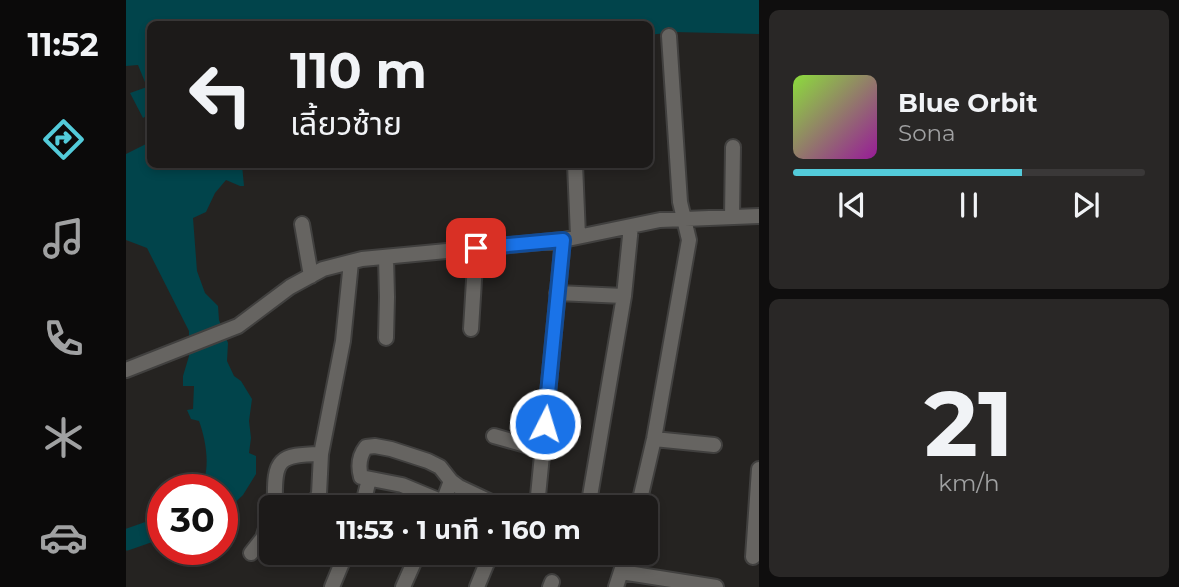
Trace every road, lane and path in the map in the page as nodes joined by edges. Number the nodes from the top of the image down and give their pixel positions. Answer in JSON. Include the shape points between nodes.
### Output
{"nodes":[{"id":1,"x":669,"y":36,"type":"dead end"},
{"id":2,"x":733,"y":147,"type":"dead end"},
{"id":3,"x":575,"y":168,"type":"edge"},
{"id":4,"x":759,"y":216,"type":"edge"},
{"id":5,"x":732,"y":217,"type":"junction"},
{"id":6,"x":685,"y":220,"type":"junction"},
{"id":7,"x":302,"y":225,"type":"dead end"},
{"id":8,"x":631,"y":226,"type":"junction"},
{"id":9,"x":578,"y":236,"type":"junction"},
{"id":10,"x":563,"y":240,"type":"junction"},
{"id":11,"x":476,"y":248,"type":"junction"},
{"id":12,"x":386,"y":257,"type":"junction"},
{"id":13,"x":351,"y":262,"type":"junction"},
{"id":14,"x":311,"y":276,"type":"junction"},
{"id":15,"x":557,"y":293,"type":"junction"},
{"id":16,"x":624,"y":296,"type":"junction"},
{"id":17,"x":471,"y":329,"type":"dead end"},
{"id":18,"x":386,"y":338,"type":"dead end"},
{"id":19,"x":126,"y":370,"type":"edge"},
{"id":20,"x":494,"y":436,"type":"dead end"},
{"id":21,"x":654,"y":439,"type":"junction"},
{"id":22,"x":714,"y":445,"type":"dead end"},
{"id":23,"x":543,"y":450,"type":"junction"},
{"id":24,"x":321,"y":454,"type":"junction"},
{"id":25,"x":759,"y":469,"type":"edge"},
{"id":26,"x":759,"y":476,"type":"edge"},
{"id":27,"x":369,"y":479,"type":"junction"},
{"id":28,"x":451,"y":481,"type":"junction"},
{"id":29,"x":273,"y":495,"type":"edge"},
{"id":30,"x":318,"y":495,"type":"edge"},
{"id":31,"x":365,"y":495,"type":"edge"},
{"id":32,"x":422,"y":495,"type":"edge"},
{"id":33,"x":445,"y":495,"type":"edge"},
{"id":34,"x":478,"y":495,"type":"edge"},
{"id":35,"x":538,"y":495,"type":"edge"},
{"id":36,"x":590,"y":495,"type":"edge"},
{"id":37,"x":641,"y":495,"type":"edge"},
{"id":38,"x":259,"y":543,"type":"edge"},
{"id":39,"x":251,"y":554,"type":"dead end"},
{"id":40,"x":753,"y":557,"type":"dead end"},
{"id":41,"x":341,"y":565,"type":"edge"},
{"id":42,"x":413,"y":565,"type":"edge"},
{"id":43,"x":486,"y":565,"type":"edge"},
{"id":44,"x":623,"y":565,"type":"edge"},
{"id":45,"x":621,"y":572,"type":"junction"},
{"id":46,"x":332,"y":587,"type":"edge"},
{"id":47,"x":403,"y":587,"type":"edge"},
{"id":48,"x":477,"y":587,"type":"edge"},
{"id":49,"x":616,"y":587,"type":"edge"},
{"id":50,"x":716,"y":587,"type":"edge"}],
"edges":[{"from":1,"to":6,"type":"street"},
{"from":2,"to":5,"type":"street"},
{"from":3,"to":9,"type":"street"},
{"from":4,"to":5,"type":"street"},
{"from":5,"to":6,"type":"street"},
{"from":6,"to":8,"type":"street"},
{"from":6,"to":21,"type":"street","via":[[688,248]]},
{"from":7,"to":14,"type":"street"},
{"from":8,"to":9,"type":"street"},
{"from":8,"to":16,"type":"street"},
{"from":9,"to":10,"type":"street"},
{"from":10,"to":11,"type":"street"},
{"from":10,"to":15,"type":"street"},
{"from":11,"to":12,"type":"street"},
{"from":11,"to":17,"type":"street"},
{"from":12,"to":13,"type":"street"},
{"from":12,"to":18,"type":"street"},
{"from":13,"to":14,"type":"street"},
{"from":13,"to":24,"type":"street","via":[[343,341]]},
{"from":14,"to":19,"type":"street","via":[[238,326]]},
{"from":15,"to":16,"type":"street"},
{"from":15,"to":23,"type":"street"},
{"from":16,"to":36,"type":"street"},
{"from":20,"to":23,"type":"street"},
{"from":21,"to":22,"type":"street"},
{"from":21,"to":37,"type":"street"},
{"from":23,"to":35,"type":"street"},
{"from":24,"to":29,"type":"street","via":[[295,455],[281,462]]},
{"from":24,"to":30,"type":"street"},
{"from":25,"to":26,"type":"street"},
{"from":26,"to":40,"type":"street"},
{"from":27,"to":28,"type":"street","via":[[361,477],[361,454],[366,447],[375,446],[428,461]]},
{"from":27,"to":31,"type":"street"},
{"from":27,"to":32,"type":"street","via":[[402,485]]},
{"from":28,"to":33,"type":"street"},
{"from":28,"to":34,"type":"street"},
{"from":38,"to":39,"type":"street"},
{"from":41,"to":46,"type":"street"},
{"from":42,"to":47,"type":"street"},
{"from":43,"to":48,"type":"street"},
{"from":44,"to":45,"type":"street"},
{"from":45,"to":49,"type":"street"},
{"from":45,"to":50,"type":"street"}]}
